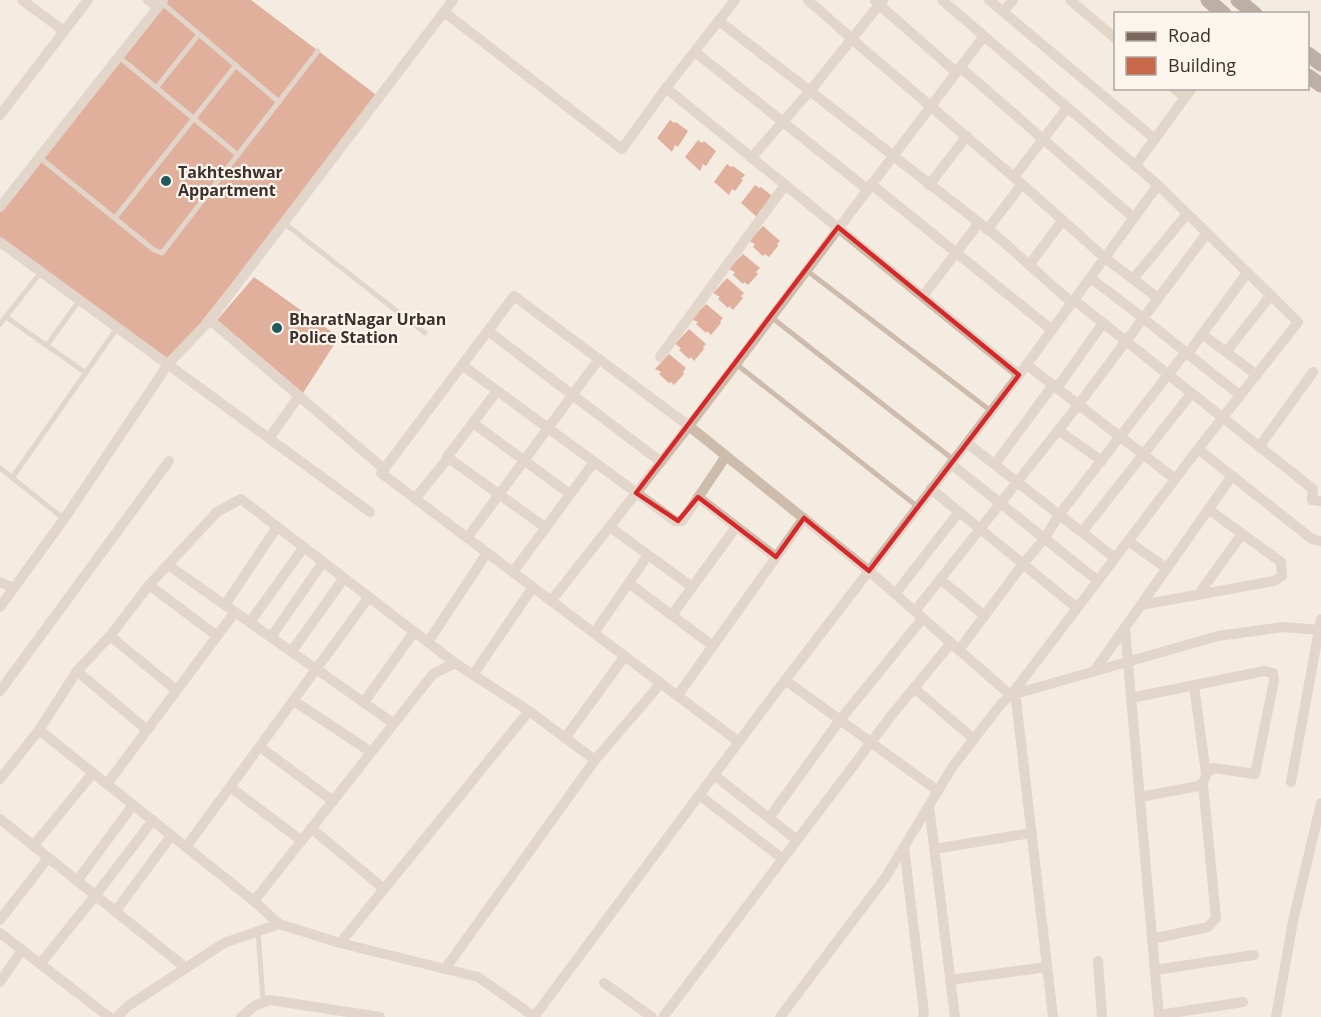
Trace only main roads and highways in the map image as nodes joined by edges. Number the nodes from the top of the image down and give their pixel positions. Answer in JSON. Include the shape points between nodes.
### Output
{"nodes":[{"id":1,"x":1208,"y":0,"type":"edge"},
{"id":2,"x":1238,"y":0,"type":"edge"},
{"id":3,"x":1222,"y":12,"type":"edge"},
{"id":4,"x":1251,"y":12,"type":"edge"},
{"id":5,"x":1309,"y":55,"type":"edge"},
{"id":6,"x":1321,"y":64,"type":"edge"},
{"id":7,"x":1309,"y":76,"type":"edge"},
{"id":8,"x":1321,"y":85,"type":"edge"}],
"edges":[{"from":1,"to":3,"type":"main road"},
{"from":2,"to":4,"type":"main road"},
{"from":5,"to":6,"type":"main road"},
{"from":7,"to":8,"type":"main road"}]}
